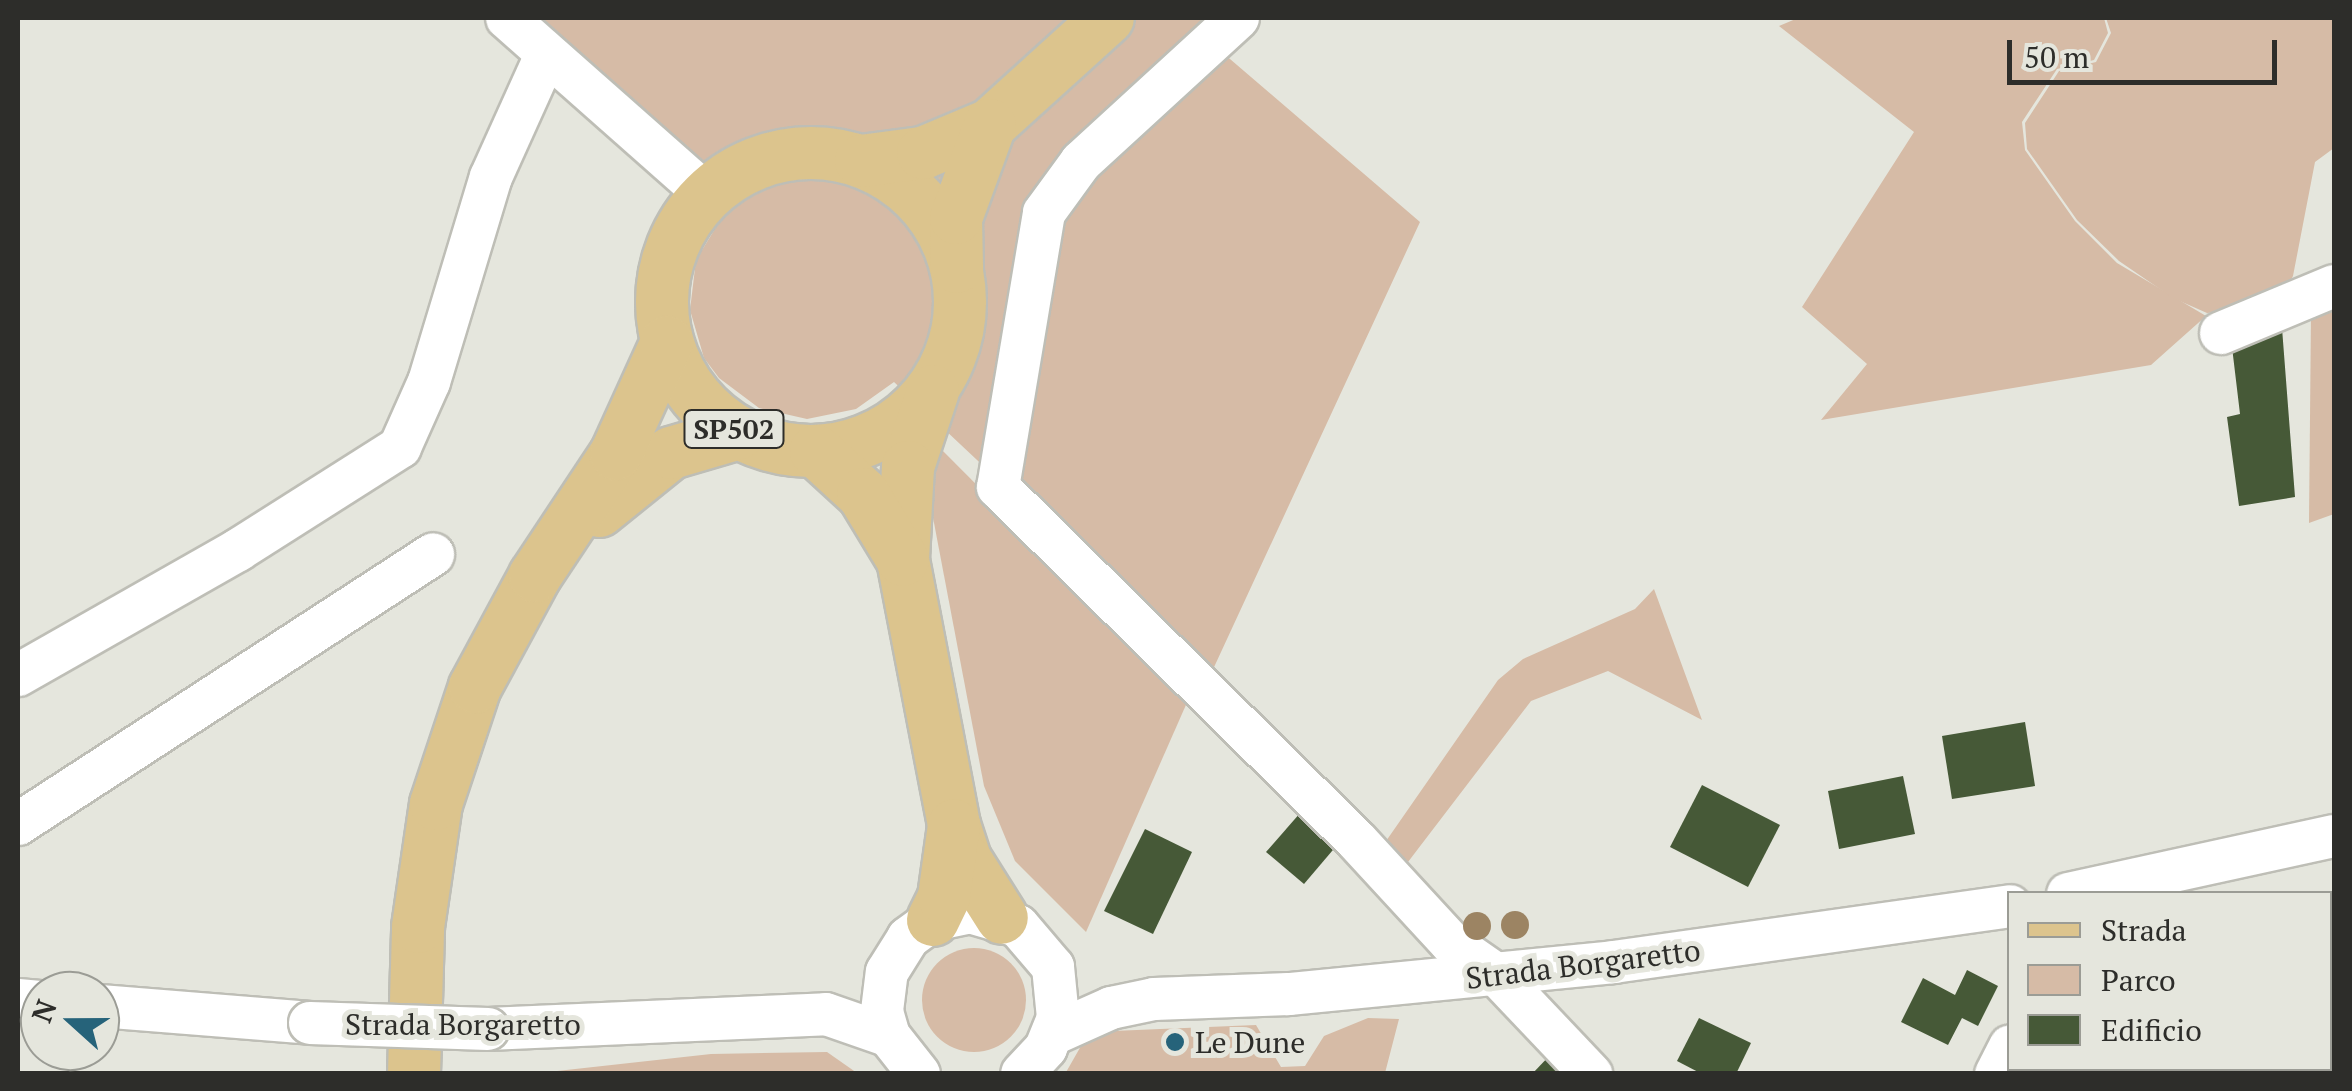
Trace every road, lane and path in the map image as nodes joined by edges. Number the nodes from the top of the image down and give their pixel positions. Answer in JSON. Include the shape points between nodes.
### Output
{"nodes":[{"id":1,"x":506,"y":18,"type":"edge"},
{"id":2,"x":1108,"y":18,"type":"edge"},
{"id":3,"x":1238,"y":18,"type":"edge"},
{"id":4,"x":546,"y":55,"type":"junction"},
{"id":5,"x":990,"y":125,"type":"junction"},
{"id":6,"x":862,"y":161,"type":"junction"},
{"id":7,"x":706,"y":195,"type":"junction"},
{"id":8,"x":957,"y":272,"type":"junction"},
{"id":9,"x":2334,"y":286,"type":"edge"},
{"id":10,"x":2221,"y":333,"type":"dead end"},
{"id":11,"x":667,"y":342,"type":"junction"},
{"id":12,"x":938,"y":380,"type":"junction"},
{"id":13,"x":739,"y":433,"type":"junction"},
{"id":14,"x":816,"y":452,"type":"junction"},
{"id":15,"x":434,"y":554,"type":"dead end"},
{"id":16,"x":903,"y":560,"type":"junction"},
{"id":17,"x":535,"y":576,"type":"junction"},
{"id":18,"x":18,"y":675,"type":"edge"},
{"id":19,"x":18,"y":824,"type":"edge"},
{"id":20,"x":954,"y":825,"type":"junction"},
{"id":21,"x":2334,"y":836,"type":"edge"},
{"id":22,"x":2082,"y":891,"type":"edge"},
{"id":23,"x":2007,"y":906,"type":"edge"},
{"id":24,"x":1002,"y":918,"type":"junction"},
{"id":25,"x":933,"y":920,"type":"junction"},
{"id":26,"x":1053,"y":967,"type":"junction"},
{"id":27,"x":1497,"y":975,"type":"junction"},
{"id":28,"x":882,"y":989,"type":"junction"},
{"id":29,"x":1154,"y":999,"type":"junction"},
{"id":30,"x":120,"y":1008,"type":"edge"},
{"id":31,"x":826,"y":1014,"type":"junction"},
{"id":32,"x":1053,"y":1034,"type":"junction"},
{"id":33,"x":889,"y":1036,"type":"junction"},
{"id":34,"x":414,"y":1074,"type":"edge"},
{"id":35,"x":919,"y":1074,"type":"edge"},
{"id":36,"x":1022,"y":1074,"type":"edge"},
{"id":37,"x":1592,"y":1074,"type":"edge"}],
"edges":[{"from":1,"to":4,"type":"street"},
{"from":2,"to":5,"type":"main road","number":"SP502"},
{"from":3,"to":27,"type":"street","via":[[1081,162],[1044,214],[998,487],[1357,841],[1451,943]]},
{"from":4,"to":7,"type":"street"},
{"from":4,"to":18,"type":"street","via":[[491,176],[430,382],[400,446],[255,540]]},
{"from":5,"to":6,"type":"main road","number":"SP502","via":[[922,153]]},
{"from":5,"to":8,"type":"main road","number":"SP502","via":[[956,218]]},
{"from":6,"to":7,"type":"main road","number":"SP502","via":[[821,153],[780,156],[740,171]]},
{"from":6,"to":8,"type":"main road","number":"SP502","via":[[913,193],[948,243]]},
{"from":7,"to":11,"type":"main road","number":"SP502","via":[[667,263]]},
{"from":8,"to":12,"type":"main road","number":"SP502","via":[[953,346]]},
{"from":9,"to":10,"type":"street"},
{"from":11,"to":13,"type":"main road","number":"SP502","via":[[707,410]]},
{"from":11,"to":17,"type":"main road","number":"SP502","via":[[616,454]]},
{"from":12,"to":14,"type":"main road","number":"SP502","via":[[898,423],[845,448]]},
{"from":12,"to":16,"type":"main road","via":[[908,467]]},
{"from":13,"to":14,"type":"main road","number":"SP502","via":[[776,448]]},
{"from":13,"to":17,"type":"main road","number":"SP502","via":[[693,443],[646,468]]},
{"from":14,"to":16,"type":"main road","via":[[864,494]]},
{"from":15,"to":19,"type":"street"},
{"from":16,"to":20,"type":"main road"},
{"from":17,"to":34,"type":"main road","number":"SP502","via":[[475,687],[436,804],[418,927]]},
{"from":20,"to":24,"type":"main road","via":[[966,861]]},
{"from":20,"to":25,"type":"main road","via":[[944,897]]},
{"from":21,"to":22,"type":"street"},
{"from":23,"to":27,"type":"street","name":"Strada Borgaretto"},
{"from":24,"to":25,"type":"street","via":[[970,912]]},
{"from":24,"to":26,"type":"street","via":[[1031,936]]},
{"from":25,"to":28,"type":"street","via":[[894,956]]},
{"from":26,"to":29,"type":"street","name":"Strada Borgaretto"},
{"from":26,"to":32,"type":"street","via":[[1060,1002]]},
{"from":27,"to":29,"type":"street","name":"Strada Borgaretto"},
{"from":27,"to":37,"type":"street"},
{"from":28,"to":31,"type":"street","name":"Strada Borgaretto"},
{"from":28,"to":33,"type":"street"},
{"from":29,"to":32,"type":"street","name":"Strada Borgaretto","via":[[1112,1008]]},
{"from":30,"to":31,"type":"street","name":"Strada Borgaretto","bridge":true,"via":[[488,1029]]},
{"from":31,"to":33,"type":"street","name":"Strada Borgaretto"},
{"from":32,"to":36,"type":"street"},
{"from":33,"to":35,"type":"street"}]}
